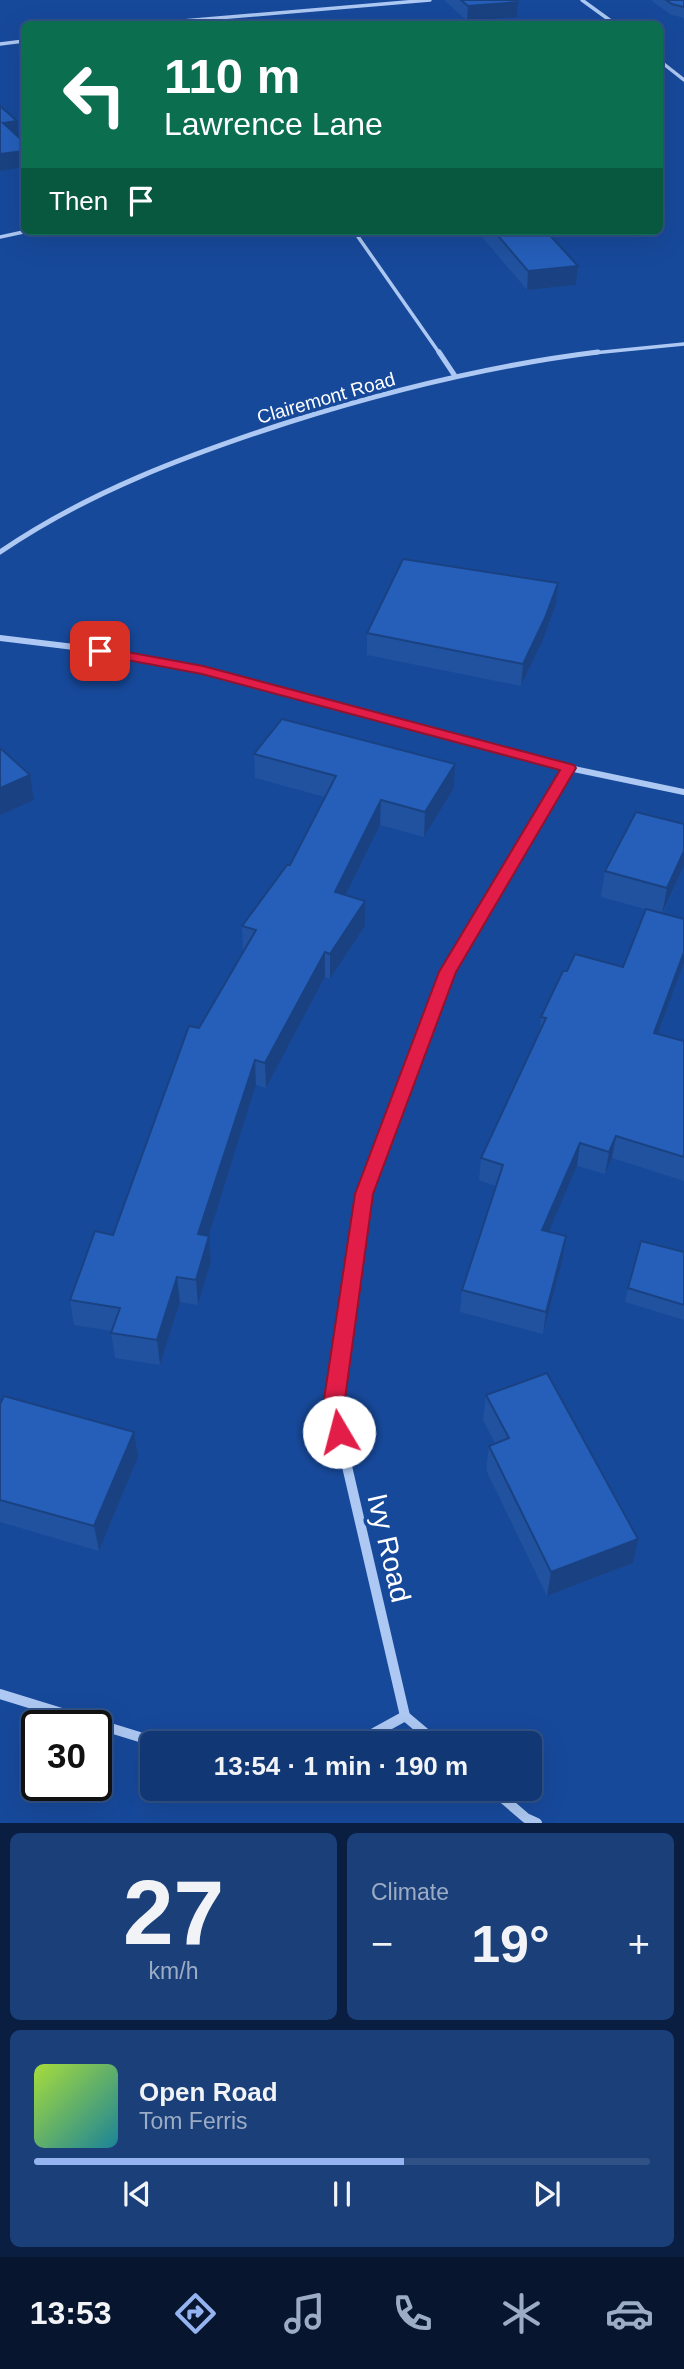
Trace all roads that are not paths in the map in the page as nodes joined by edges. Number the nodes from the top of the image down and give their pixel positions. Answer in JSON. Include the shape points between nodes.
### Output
{"nodes":[{"id":1,"x":430,"y":0,"type":"edge"},
{"id":2,"x":582,"y":0,"type":"edge"},
{"id":3,"x":209,"y":17,"type":"junction"},
{"id":4,"x":174,"y":21,"type":"edge"},
{"id":5,"x":212,"y":21,"type":"edge"},
{"id":6,"x":611,"y":21,"type":"edge"},
{"id":7,"x":21,"y":41,"type":"edge"},
{"id":8,"x":0,"y":44,"type":"edge"},
{"id":9,"x":663,"y":63,"type":"edge"},
{"id":10,"x":684,"y":80,"type":"edge"},
{"id":11,"x":21,"y":232,"type":"edge"},
{"id":12,"x":357,"y":235,"type":"edge"},
{"id":13,"x":0,"y":237,"type":"edge"},
{"id":14,"x":684,"y":344,"type":"edge"},
{"id":15,"x":455,"y":376,"type":"junction"},
{"id":16,"x":0,"y":552,"type":"edge"},
{"id":17,"x":0,"y":638,"type":"edge"},
{"id":18,"x":569,"y":768,"type":"junction"},
{"id":19,"x":684,"y":792,"type":"edge"},
{"id":20,"x":0,"y":1694,"type":"edge"},
{"id":21,"x":405,"y":1716,"type":"junction"},
{"id":22,"x":378,"y":1731,"type":"edge"},
{"id":23,"x":423,"y":1731,"type":"edge"},
{"id":24,"x":140,"y":1737,"type":"edge"},
{"id":25,"x":506,"y":1801,"type":"edge"},
{"id":26,"x":537,"y":1823,"type":"edge"}],
"edges":[{"from":1,"to":3,"type":"street"},
{"from":2,"to":6,"type":"street"},
{"from":3,"to":4,"type":"street"},
{"from":3,"to":5,"type":"street"},
{"from":7,"to":8,"type":"street"},
{"from":9,"to":10,"type":"street"},
{"from":11,"to":13,"type":"street"},
{"from":12,"to":15,"type":"street"},
{"from":14,"to":15,"type":"street","name":"Clairemont Road"},
{"from":15,"to":16,"type":"street","name":"Clairemont Road","via":[[339,405],[212,447],[96,493]]},
{"from":17,"to":18,"type":"street","via":[[203,670]]},
{"from":18,"to":19,"type":"street"},
{"from":18,"to":21,"type":"street","name":"Ivy Road","via":[[448,972],[364,1194],[333,1406]]},
{"from":20,"to":24,"type":"street"},
{"from":21,"to":22,"type":"street"},
{"from":21,"to":23,"type":"street"},
{"from":25,"to":26,"type":"street"}]}
